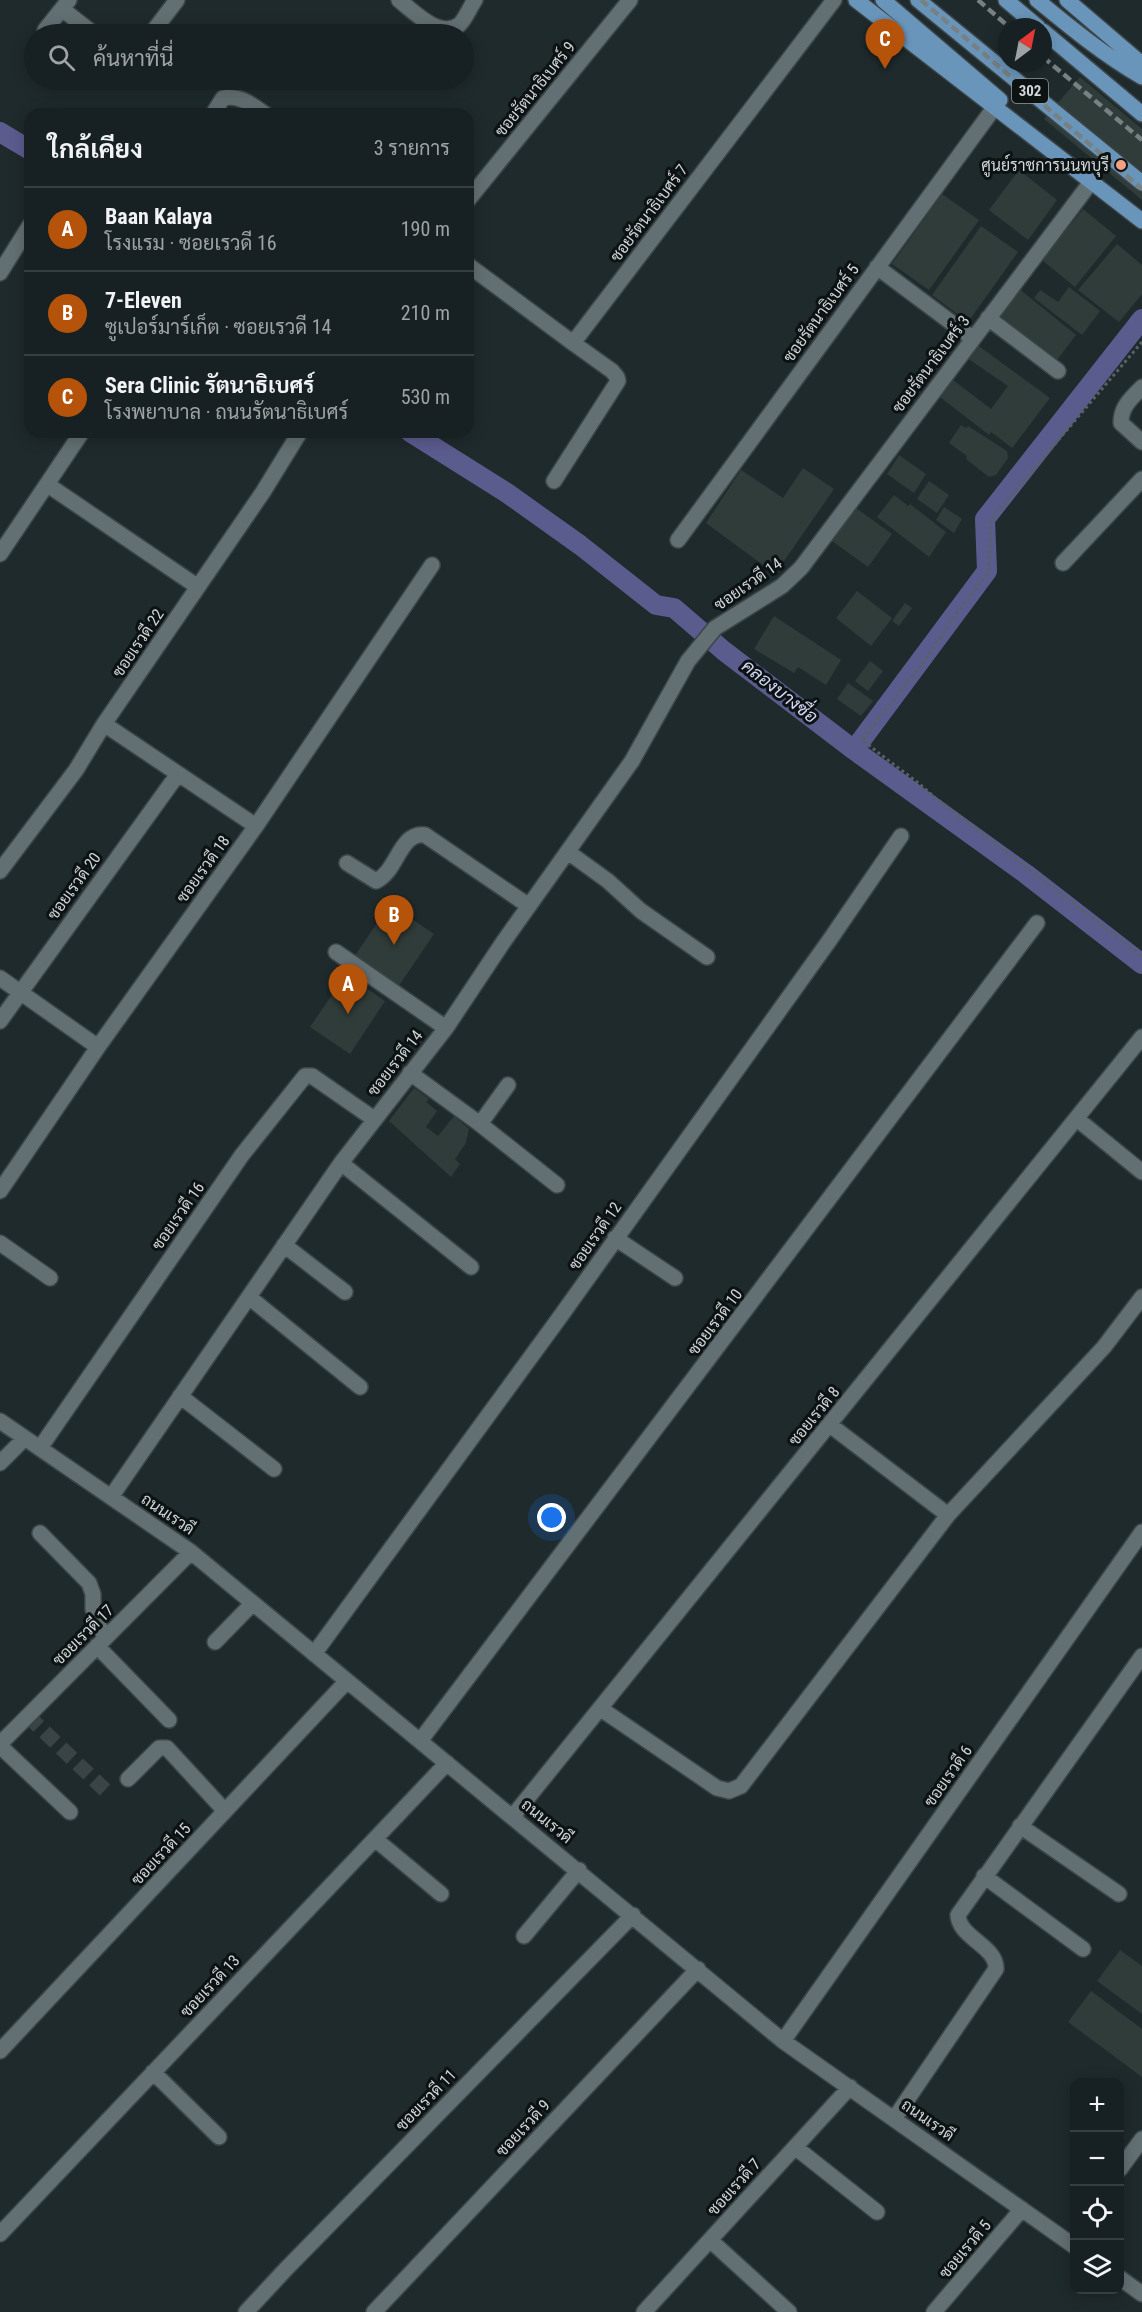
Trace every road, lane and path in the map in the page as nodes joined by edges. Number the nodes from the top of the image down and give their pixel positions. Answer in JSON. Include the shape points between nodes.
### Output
{"nodes":[{"id":1,"x":177,"y":0,"type":"edge"},
{"id":2,"x":399,"y":0,"type":"edge"},
{"id":3,"x":475,"y":0,"type":"edge"},
{"id":4,"x":630,"y":0,"type":"edge"},
{"id":5,"x":834,"y":0,"type":"edge"},
{"id":6,"x":856,"y":0,"type":"edge"},
{"id":7,"x":883,"y":0,"type":"edge"},
{"id":8,"x":918,"y":0,"type":"edge"},
{"id":9,"x":1006,"y":0,"type":"edge"},
{"id":10,"x":1037,"y":0,"type":"edge"},
{"id":11,"x":1067,"y":0,"type":"edge"},
{"id":12,"x":66,"y":4,"type":"edge"},
{"id":13,"x":1027,"y":18,"type":"edge"},
{"id":14,"x":50,"y":24,"type":"edge"},
{"id":15,"x":85,"y":24,"type":"edge"},
{"id":16,"x":159,"y":24,"type":"edge"},
{"id":17,"x":432,"y":24,"type":"edge"},
{"id":18,"x":459,"y":24,"type":"edge"},
{"id":19,"x":1052,"y":39,"type":"edge"},
{"id":20,"x":1142,"y":64,"type":"edge"},
{"id":21,"x":1142,"y":77,"type":"edge"},
{"id":22,"x":217,"y":108,"type":"edge"},
{"id":23,"x":256,"y":108,"type":"edge"},
{"id":24,"x":993,"y":108,"type":"junction"},
{"id":25,"x":1142,"y":114,"type":"edge"},
{"id":26,"x":1050,"y":151,"type":"junction"},
{"id":27,"x":1091,"y":182,"type":"junction"},
{"id":28,"x":1142,"y":183,"type":"edge"},
{"id":29,"x":474,"y":193,"type":"edge"},
{"id":30,"x":1142,"y":222,"type":"edge"},
{"id":31,"x":24,"y":235,"type":"edge"},
{"id":32,"x":877,"y":267,"type":"junction"},
{"id":33,"x":474,"y":269,"type":"edge"},
{"id":34,"x":0,"y":273,"type":"edge"},
{"id":35,"x":988,"y":318,"type":"junction"},
{"id":36,"x":972,"y":338,"type":"junction"},
{"id":37,"x":1142,"y":342,"type":"edge"},
{"id":38,"x":573,"y":343,"type":"junction"},
{"id":39,"x":1058,"y":371,"type":"dead end"},
{"id":40,"x":1142,"y":387,"type":"edge"},
{"id":41,"x":78,"y":438,"type":"edge"},
{"id":42,"x":296,"y":438,"type":"edge"},
{"id":43,"x":1142,"y":442,"type":"edge"},
{"id":44,"x":1142,"y":479,"type":"edge"},
{"id":45,"x":554,"y":481,"type":"dead end"},
{"id":46,"x":48,"y":485,"type":"junction"},
{"id":47,"x":678,"y":540,"type":"dead end"},
{"id":48,"x":0,"y":554,"type":"edge"},
{"id":49,"x":1064,"y":563,"type":"dead end"},
{"id":50,"x":432,"y":565,"type":"dead end"},
{"id":51,"x":801,"y":568,"type":"joint"},
{"id":52,"x":198,"y":587,"type":"junction"},
{"id":53,"x":104,"y":724,"type":"junction"},
{"id":54,"x":178,"y":774,"type":"junction"},
{"id":55,"x":256,"y":826,"type":"junction"},
{"id":56,"x":901,"y":836,"type":"dead end"},
{"id":57,"x":568,"y":852,"type":"junction"},
{"id":58,"x":347,"y":863,"type":"dead end"},
{"id":59,"x":0,"y":871,"type":"edge"},
{"id":60,"x":529,"y":906,"type":"junction"},
{"id":61,"x":1037,"y":923,"type":"dead end"},
{"id":62,"x":336,"y":952,"type":"dead end"},
{"id":63,"x":1142,"y":956,"type":"edge"},
{"id":64,"x":707,"y":957,"type":"dead end"},
{"id":65,"x":0,"y":978,"type":"edge"},
{"id":66,"x":19,"y":992,"type":"junction"},
{"id":67,"x":0,"y":1021,"type":"edge"},
{"id":68,"x":446,"y":1028,"type":"junction"},
{"id":69,"x":1142,"y":1037,"type":"edge"},
{"id":70,"x":98,"y":1047,"type":"junction"},
{"id":71,"x":410,"y":1073,"type":"junction"},
{"id":72,"x":508,"y":1085,"type":"dead end"},
{"id":73,"x":374,"y":1119,"type":"junction"},
{"id":74,"x":1077,"y":1119,"type":"junction"},
{"id":75,"x":480,"y":1124,"type":"junction"},
{"id":76,"x":341,"y":1163,"type":"junction"},
{"id":77,"x":1142,"y":1172,"type":"edge"},
{"id":78,"x":557,"y":1185,"type":"dead end"},
{"id":79,"x":0,"y":1191,"type":"edge"},
{"id":80,"x":615,"y":1238,"type":"junction"},
{"id":81,"x":0,"y":1244,"type":"edge"},
{"id":82,"x":284,"y":1245,"type":"junction"},
{"id":83,"x":471,"y":1267,"type":"dead end"},
{"id":84,"x":50,"y":1278,"type":"dead end"},
{"id":85,"x":675,"y":1278,"type":"dead end"},
{"id":86,"x":345,"y":1292,"type":"dead end"},
{"id":87,"x":249,"y":1297,"type":"junction"},
{"id":88,"x":1142,"y":1297,"type":"edge"},
{"id":89,"x":360,"y":1387,"type":"dead end"},
{"id":90,"x":180,"y":1396,"type":"junction"},
{"id":91,"x":0,"y":1421,"type":"edge"},
{"id":92,"x":830,"y":1425,"type":"junction"},
{"id":93,"x":25,"y":1438,"type":"junction"},
{"id":94,"x":40,"y":1448,"type":"junction"},
{"id":95,"x":0,"y":1463,"type":"edge"},
{"id":96,"x":274,"y":1469,"type":"dead end"},
{"id":97,"x":111,"y":1497,"type":"junction"},
{"id":98,"x":948,"y":1515,"type":"junction"},
{"id":99,"x":1142,"y":1532,"type":"edge"},
{"id":100,"x":40,"y":1533,"type":"dead end"},
{"id":101,"x":191,"y":1552,"type":"junction"},
{"id":102,"x":253,"y":1603,"type":"junction"},
{"id":103,"x":102,"y":1641,"type":"junction"},
{"id":104,"x":215,"y":1642,"type":"dead end"},
{"id":105,"x":314,"y":1654,"type":"junction"},
{"id":106,"x":1139,"y":1665,"type":"edge"},
{"id":107,"x":347,"y":1681,"type":"junction"},
{"id":108,"x":601,"y":1709,"type":"junction"},
{"id":109,"x":169,"y":1720,"type":"dead end"},
{"id":110,"x":420,"y":1741,"type":"junction"},
{"id":111,"x":0,"y":1745,"type":"edge"},
{"id":112,"x":447,"y":1763,"type":"junction"},
{"id":113,"x":128,"y":1779,"type":"dead end"},
{"id":114,"x":225,"y":1811,"type":"junction"},
{"id":115,"x":70,"y":1812,"type":"dead end"},
{"id":116,"x":513,"y":1816,"type":"junction"},
{"id":117,"x":1020,"y":1826,"type":"junction"},
{"id":118,"x":375,"y":1839,"type":"junction"},
{"id":119,"x":579,"y":1870,"type":"junction"},
{"id":120,"x":984,"y":1876,"type":"junction"},
{"id":121,"x":441,"y":1894,"type":"dead end"},
{"id":122,"x":1119,"y":1894,"type":"dead end"},
{"id":123,"x":633,"y":1915,"type":"junction"},
{"id":124,"x":524,"y":1936,"type":"dead end"},
{"id":125,"x":1083,"y":1949,"type":"dead end"},
{"id":126,"x":699,"y":1969,"type":"junction"},
{"id":127,"x":783,"y":2041,"type":"junction"},
{"id":128,"x":0,"y":2051,"type":"edge"},
{"id":129,"x":153,"y":2072,"type":"junction"},
{"id":130,"x":850,"y":2087,"type":"junction"},
{"id":131,"x":894,"y":2119,"type":"junction"},
{"id":132,"x":219,"y":2136,"type":"dead end"},
{"id":133,"x":1142,"y":2139,"type":"edge"},
{"id":134,"x":795,"y":2147,"type":"junction"},
{"id":135,"x":1124,"y":2162,"type":"edge"},
{"id":136,"x":1022,"y":2209,"type":"junction"},
{"id":137,"x":877,"y":2212,"type":"dead end"},
{"id":138,"x":0,"y":2234,"type":"edge"},
{"id":139,"x":1070,"y":2238,"type":"edge"},
{"id":140,"x":710,"y":2240,"type":"junction"},
{"id":141,"x":1124,"y":2281,"type":"edge"},
{"id":142,"x":1142,"y":2294,"type":"edge"},
{"id":143,"x":246,"y":2312,"type":"edge"},
{"id":144,"x":374,"y":2312,"type":"edge"},
{"id":145,"x":644,"y":2312,"type":"edge"},
{"id":146,"x":789,"y":2312,"type":"edge"},
{"id":147,"x":934,"y":2312,"type":"edge"}],
"edges":[{"from":1,"to":16,"type":"street"},
{"from":2,"to":17,"type":"street"},
{"from":3,"to":18,"type":"street"},
{"from":4,"to":29,"type":"street","name":"ซอยรัตนาธิเบศร์ 9"},
{"from":5,"to":38,"type":"street","name":"ซอยรัตนาธิเบศร์ 7"},
{"from":6,"to":24,"type":"main road","number":"302"},
{"from":7,"to":26,"type":"main road","via":[[1032,128]]},
{"from":8,"to":28,"type":"main road","number":"302"},
{"from":9,"to":13,"type":"main road"},
{"from":10,"to":21,"type":"main road","via":[[1087,41]]},
{"from":11,"to":20,"type":"main road"},
{"from":12,"to":14,"type":"street"},
{"from":12,"to":15,"type":"street"},
{"from":19,"to":25,"type":"main road"},
{"from":22,"to":23,"type":"street","via":[[223,98],[232,96]]},
{"from":24,"to":26,"type":"main road","number":"302"},
{"from":24,"to":32,"type":"street","name":"ซอยรัตนาธิเบศร์ 5"},
{"from":26,"to":27,"type":"main road","number":"302"},
{"from":27,"to":30,"type":"main road","number":"302"},
{"from":27,"to":35,"type":"street","name":"ซอยรัตนาธิเบศร์ 3"},
{"from":31,"to":34,"type":"street"},
{"from":32,"to":36,"type":"street"},
{"from":32,"to":47,"type":"street","name":"ซอยรัตนาธิเบศร์ 5"},
{"from":33,"to":38,"type":"street"},
{"from":35,"to":36,"type":"street","name":"ซอยรัตนาธิเบศร์ 3"},
{"from":35,"to":39,"type":"street"},
{"from":36,"to":51,"type":"street","name":"ซอยรัตนาธิเบศร์ 3"},
{"from":37,"to":63,"type":"path","via":[[991,519],[989,572],[862,739],[879,756],[915,779]]},
{"from":38,"to":45,"type":"street","via":[[612,371],[618,381]]},
{"from":40,"to":43,"type":"street","via":[[1124,407],[1121,423]]},
{"from":41,"to":46,"type":"street"},
{"from":42,"to":52,"type":"street","name":"ซอยเรวดี 22"},
{"from":44,"to":49,"type":"street"},
{"from":46,"to":48,"type":"street"},
{"from":46,"to":52,"type":"street"},
{"from":50,"to":55,"type":"street","name":"ซอยเรวดี 18"},
{"from":51,"to":57,"type":"street","name":"ซอยเรวดี 14","via":[[782,586],[715,628],[699,647],[632,761]]},
{"from":52,"to":53,"type":"street","name":"ซอยเรวดี 22"},
{"from":53,"to":54,"type":"street"},
{"from":53,"to":59,"type":"street","name":"ซอยเรวดี 22","via":[[76,770]]},
{"from":54,"to":55,"type":"street"},
{"from":54,"to":66,"type":"street","name":"ซอยเรวดี 20"},
{"from":55,"to":70,"type":"street","name":"ซอยเรวดี 18"},
{"from":56,"to":80,"type":"street","name":"ซอยเรวดี 12","via":[[830,941]]},
{"from":57,"to":60,"type":"street","name":"ซอยเรวดี 14"},
{"from":57,"to":64,"type":"street","via":[[608,880],[641,911]]},
{"from":58,"to":60,"type":"street","via":[[376,881],[390,872],[411,838],[425,835]]},
{"from":60,"to":68,"type":"street","name":"ซอยเรวดี 14"},
{"from":61,"to":110,"type":"street","name":"ซอยเรวดี 10"},
{"from":62,"to":68,"type":"street"},
{"from":65,"to":66,"type":"street"},
{"from":66,"to":67,"type":"street","name":"ซอยเรวดี 20"},
{"from":66,"to":70,"type":"street"},
{"from":68,"to":71,"type":"street","name":"ซอยเรวดี 14"},
{"from":69,"to":74,"type":"street","name":"ซอยเรวดี 8"},
{"from":70,"to":79,"type":"street","name":"ซอยเรวดี 18"},
{"from":71,"to":73,"type":"street","name":"ซอยเรวดี 14"},
{"from":71,"to":75,"type":"street"},
{"from":72,"to":75,"type":"street"},
{"from":73,"to":76,"type":"street","name":"ซอยเรวดี 14"},
{"from":73,"to":94,"type":"street","name":"ซอยเรวดี 16","via":[[312,1076],[305,1076],[242,1155]]},
{"from":74,"to":77,"type":"street"},
{"from":74,"to":92,"type":"street","name":"ซอยเรวดี 8"},
{"from":75,"to":78,"type":"street"},
{"from":76,"to":82,"type":"street","name":"ซอยเรวดี 14"},
{"from":76,"to":83,"type":"street"},
{"from":80,"to":85,"type":"street"},
{"from":80,"to":105,"type":"street","name":"ซอยเรวดี 12"},
{"from":81,"to":84,"type":"street"},
{"from":82,"to":86,"type":"street"},
{"from":82,"to":87,"type":"street","name":"ซอยเรวดี 14"},
{"from":87,"to":89,"type":"street"},
{"from":87,"to":90,"type":"street","name":"ซอยเรวดี 14"},
{"from":88,"to":98,"type":"street","via":[[1104,1347]]},
{"from":90,"to":96,"type":"street"},
{"from":90,"to":97,"type":"street","name":"ซอยเรวดี 14"},
{"from":91,"to":93,"type":"street","name":"ถนนเรวดี"},
{"from":92,"to":98,"type":"street"},
{"from":92,"to":108,"type":"street","name":"ซอยเรวดี 8"},
{"from":93,"to":94,"type":"street","name":"ถนนเรวดี"},
{"from":93,"to":95,"type":"street"},
{"from":94,"to":97,"type":"street","name":"ถนนเรวดี"},
{"from":97,"to":101,"type":"street","name":"ถนนเรวดี"},
{"from":98,"to":108,"type":"street","via":[[741,1786],[729,1791],[717,1788]]},
{"from":99,"to":127,"type":"street","name":"ซอยเรวดี 6"},
{"from":100,"to":103,"type":"street","via":[[89,1583]]},
{"from":101,"to":102,"type":"street","name":"ถนนเรวดี"},
{"from":101,"to":103,"type":"street","name":"ซอยเรวดี 17"},
{"from":102,"to":104,"type":"street"},
{"from":102,"to":105,"type":"street","name":"ถนนเรวดี"},
{"from":103,"to":109,"type":"street"},
{"from":103,"to":111,"type":"street","name":"ซอยเรวดี 17"},
{"from":105,"to":107,"type":"street","name":"ถนนเรวดี"},
{"from":106,"to":117,"type":"street"},
{"from":107,"to":110,"type":"street","name":"ถนนเรวดี"},
{"from":107,"to":114,"type":"street","name":"ซอยเรวดี 15"},
{"from":108,"to":116,"type":"street","name":"ซอยเรวดี 8"},
{"from":110,"to":112,"type":"street","name":"ถนนเรวดี"},
{"from":111,"to":115,"type":"street"},
{"from":112,"to":116,"type":"street","name":"ถนนเรวดี"},
{"from":112,"to":118,"type":"street","name":"ซอยเรวดี 13"},
{"from":113,"to":114,"type":"street","via":[[159,1748],[167,1748]]},
{"from":114,"to":128,"type":"street","name":"ซอยเรวดี 15"},
{"from":116,"to":119,"type":"street","name":"ถนนเรวดี"},
{"from":117,"to":120,"type":"street"},
{"from":117,"to":122,"type":"street"},
{"from":118,"to":121,"type":"street"},
{"from":118,"to":129,"type":"street","name":"ซอยเรวดี 13"},
{"from":119,"to":123,"type":"street","name":"ถนนเรวดี"},
{"from":119,"to":124,"type":"street"},
{"from":120,"to":125,"type":"street"},
{"from":120,"to":131,"type":"street","via":[[958,1915],[958,1922],[994,1959],[996,1969]]},
{"from":123,"to":126,"type":"street","name":"ถนนเรวดี"},
{"from":123,"to":143,"type":"street","name":"ซอยเรวดี 11"},
{"from":126,"to":127,"type":"street","name":"ถนนเรวดี"},
{"from":126,"to":144,"type":"street","name":"ซอยเรวดี 9"},
{"from":127,"to":130,"type":"street","name":"ถนนเรวดี"},
{"from":129,"to":132,"type":"street"},
{"from":129,"to":138,"type":"street","name":"ซอยเรวดี 13"},
{"from":130,"to":131,"type":"street","name":"ถนนเรวดี"},
{"from":130,"to":134,"type":"street","name":"ซอยเรวดี 7"},
{"from":131,"to":136,"type":"street","name":"ถนนเรวดี"},
{"from":133,"to":135,"type":"street"},
{"from":134,"to":137,"type":"street"},
{"from":134,"to":140,"type":"street","name":"ซอยเรวดี 7"},
{"from":136,"to":139,"type":"street","name":"ถนนเรวดี"},
{"from":136,"to":147,"type":"street","name":"ซอยเรวดี 5"},
{"from":140,"to":145,"type":"street","name":"ซอยเรวดี 7"},
{"from":140,"to":146,"type":"street"},
{"from":141,"to":142,"type":"street"}]}
